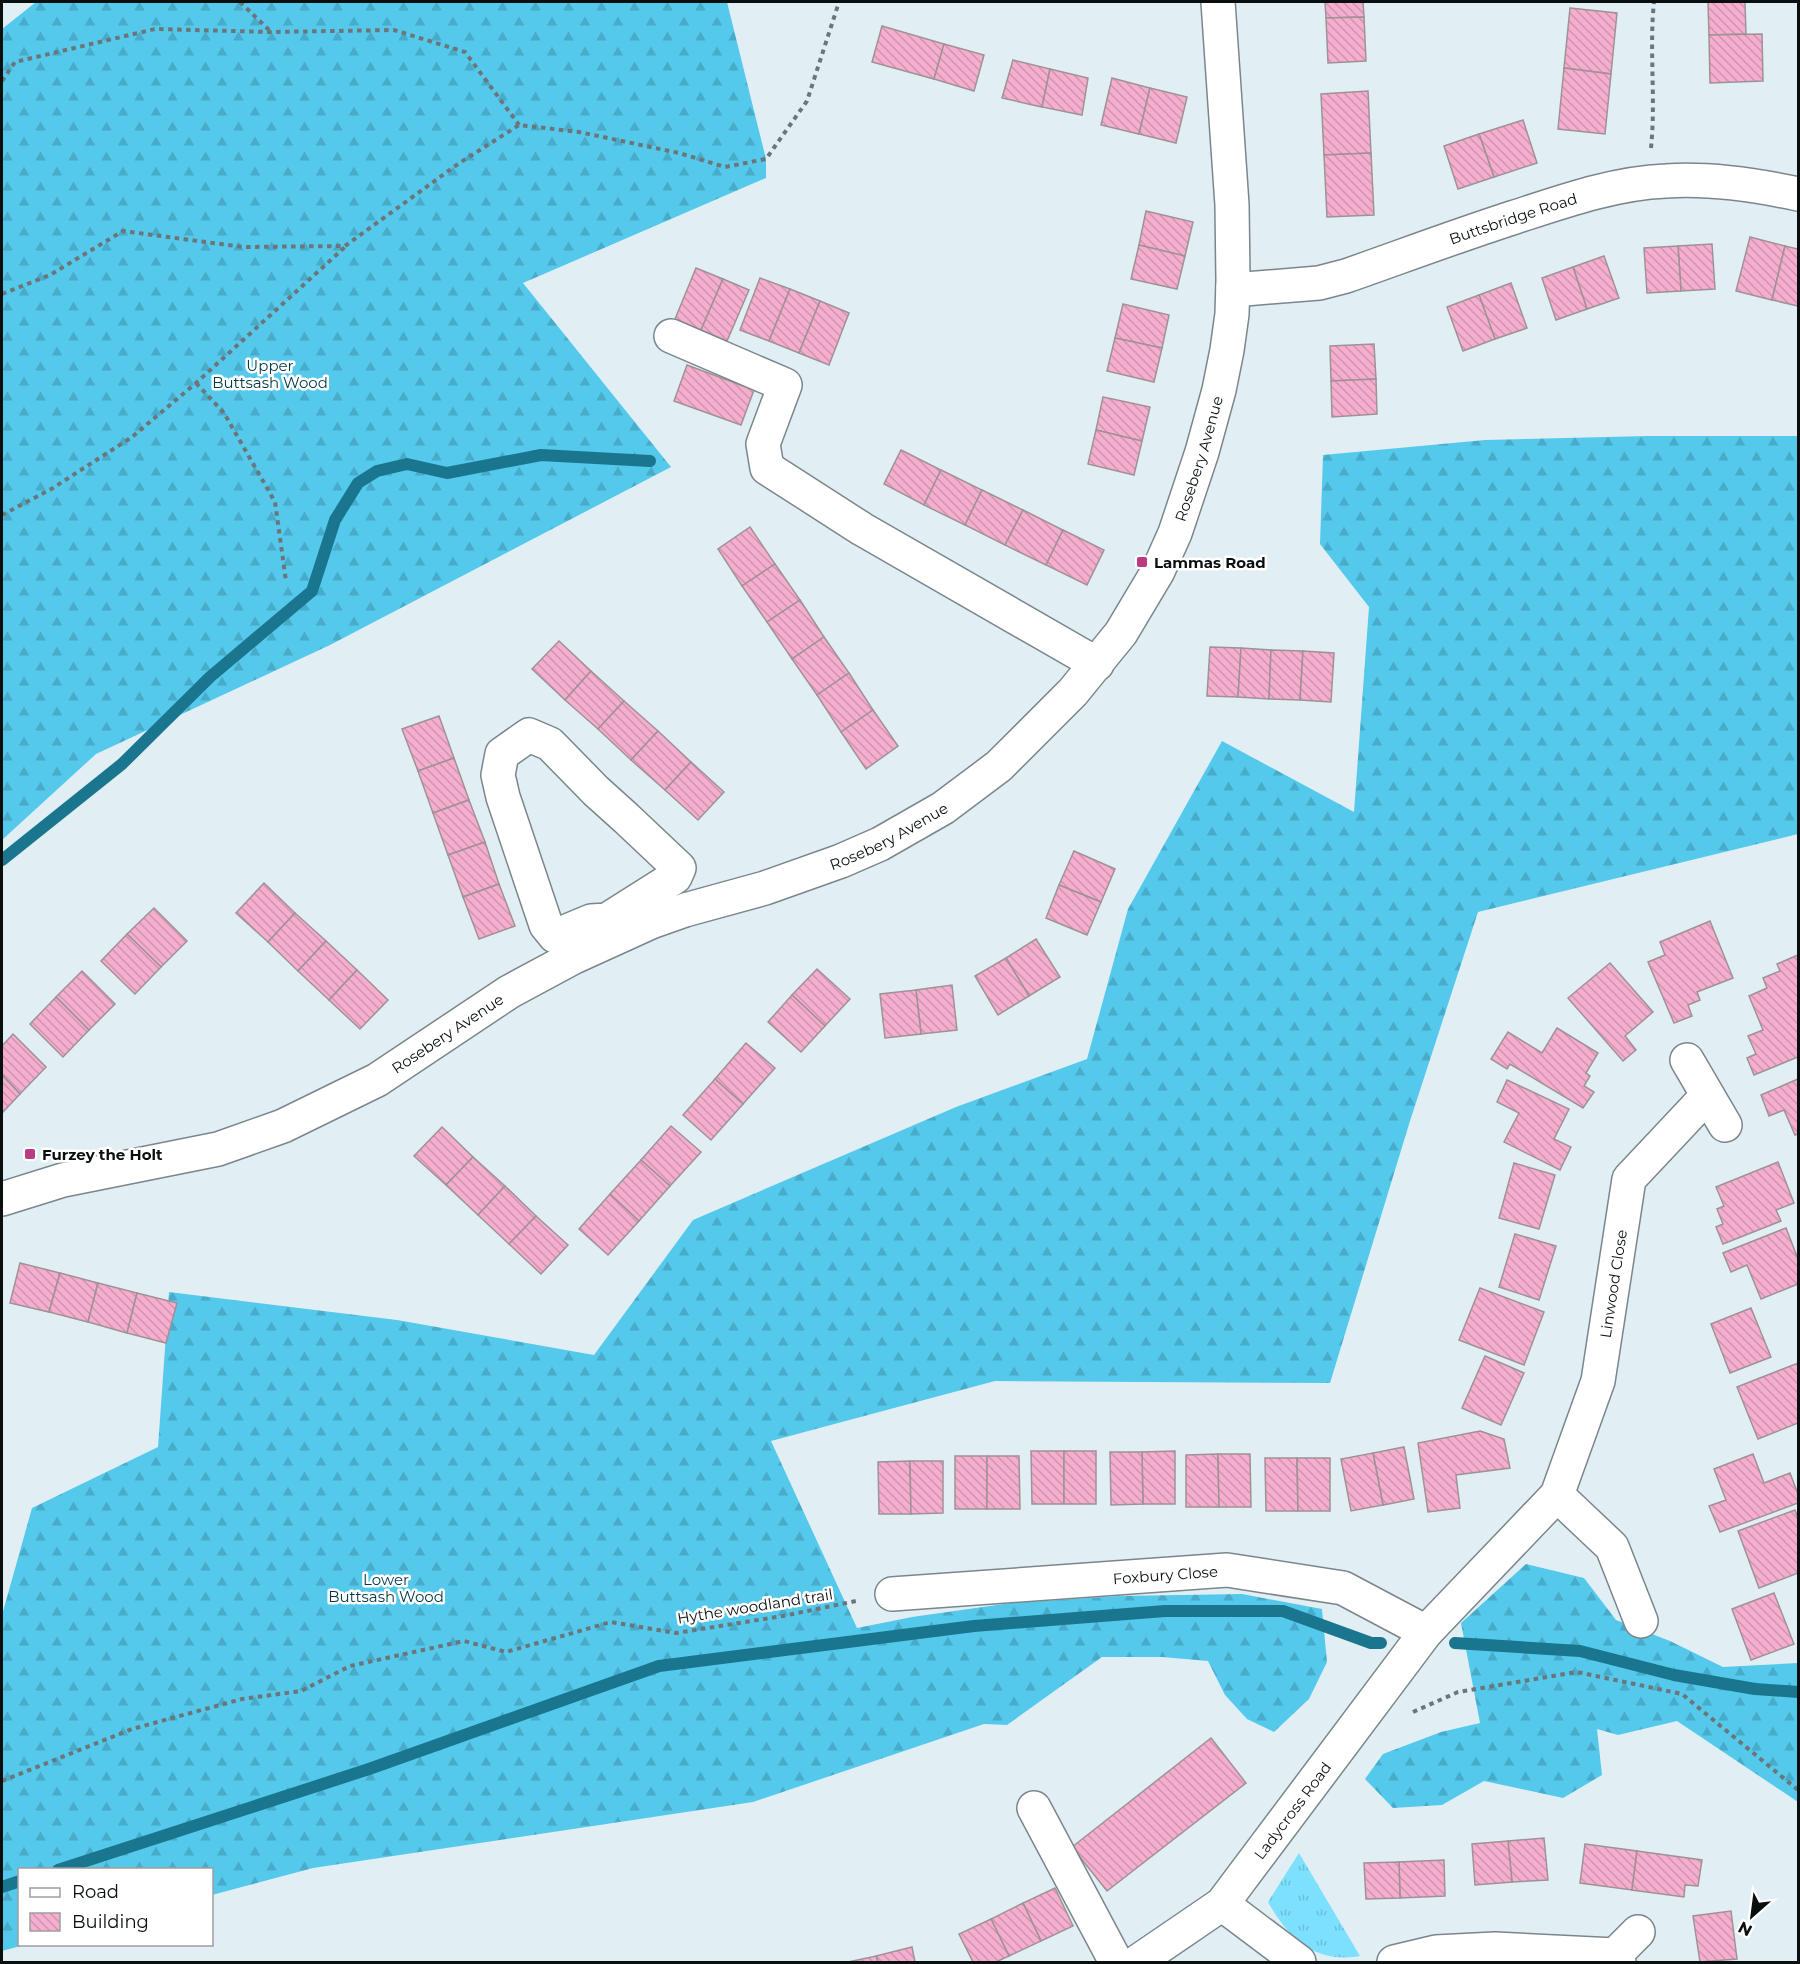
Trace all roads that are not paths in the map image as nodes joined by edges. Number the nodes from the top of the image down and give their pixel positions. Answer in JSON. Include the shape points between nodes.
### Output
{"nodes":[{"id":1,"x":1218,"y":2,"type":"edge"},
{"id":2,"x":1798,"y":194,"type":"edge"},
{"id":3,"x":1233,"y":287,"type":"junction"},
{"id":4,"x":671,"y":336,"type":"dead end"},
{"id":5,"x":1097,"y":664,"type":"junction"},
{"id":6,"x":611,"y":928,"type":"junction"},
{"id":7,"x":1687,"y":1060,"type":"dead end"},
{"id":8,"x":1707,"y":1096,"type":"junction"},
{"id":9,"x":1725,"y":1125,"type":"dead end"},
{"id":10,"x":2,"y":1199,"type":"edge"},
{"id":11,"x":1557,"y":1495,"type":"junction"},
{"id":12,"x":892,"y":1594,"type":"road end"},
{"id":13,"x":1641,"y":1621,"type":"dead end"},
{"id":14,"x":1426,"y":1632,"type":"junction"},
{"id":15,"x":1034,"y":1808,"type":"dead end"},
{"id":16,"x":1222,"y":1904,"type":"junction"},
{"id":17,"x":1638,"y":1932,"type":"dead end"},
{"id":18,"x":1617,"y":1959,"type":"edge"},
{"id":19,"x":1116,"y":1962,"type":"edge"},
{"id":20,"x":1137,"y":1962,"type":"edge"},
{"id":21,"x":1299,"y":1962,"type":"edge"},
{"id":22,"x":1394,"y":1962,"type":"edge"}],
"edges":[{"from":1,"to":3,"type":"street","name":"Rosebery Avenue","via":[[1232,205]]},
{"from":2,"to":3,"type":"street","name":"Buttsbridge Road","via":[[1733,183],[1666,181],[1604,190],[1558,202],[1346,276],[1319,283]]},
{"from":3,"to":5,"type":"street","name":"Rosebery Avenue","via":[[1219,390],[1188,495],[1158,571],[1121,633]]},
{"from":4,"to":5,"type":"street","via":[[785,385],[763,444],[766,468],[878,538]]},
{"from":5,"to":6,"type":"street","name":"Rosebery Avenue","via":[[999,766],[943,808],[880,844],[784,882]]},
{"from":6,"to":6,"type":"street","via":[[591,921],[555,936],[546,925],[498,775],[502,754],[529,735],[550,744],[679,868],[675,877]]},
{"from":6,"to":10,"type":"street","name":"Rosebery Avenue","via":[[377,1080],[283,1126],[219,1149],[63,1180]]},
{"from":7,"to":8,"type":"street"},
{"from":8,"to":9,"type":"street"},
{"from":8,"to":11,"type":"street","name":"Linwood Close","via":[[1629,1179],[1599,1381]]},
{"from":11,"to":13,"type":"street","via":[[1612,1547]]},
{"from":11,"to":14,"type":"street","name":"Linwood Close"},
{"from":12,"to":14,"type":"street","name":"Foxbury Close","via":[[1227,1570],[1343,1588]]},
{"from":14,"to":16,"type":"street","name":"Ladycross Road"},
{"from":15,"to":19,"type":"street"},
{"from":16,"to":20,"type":"street","name":"Ladycross Road"},
{"from":16,"to":21,"type":"street"},
{"from":17,"to":18,"type":"street"},
{"from":18,"to":22,"type":"street","via":[[1495,1949],[1436,1952]]}]}
